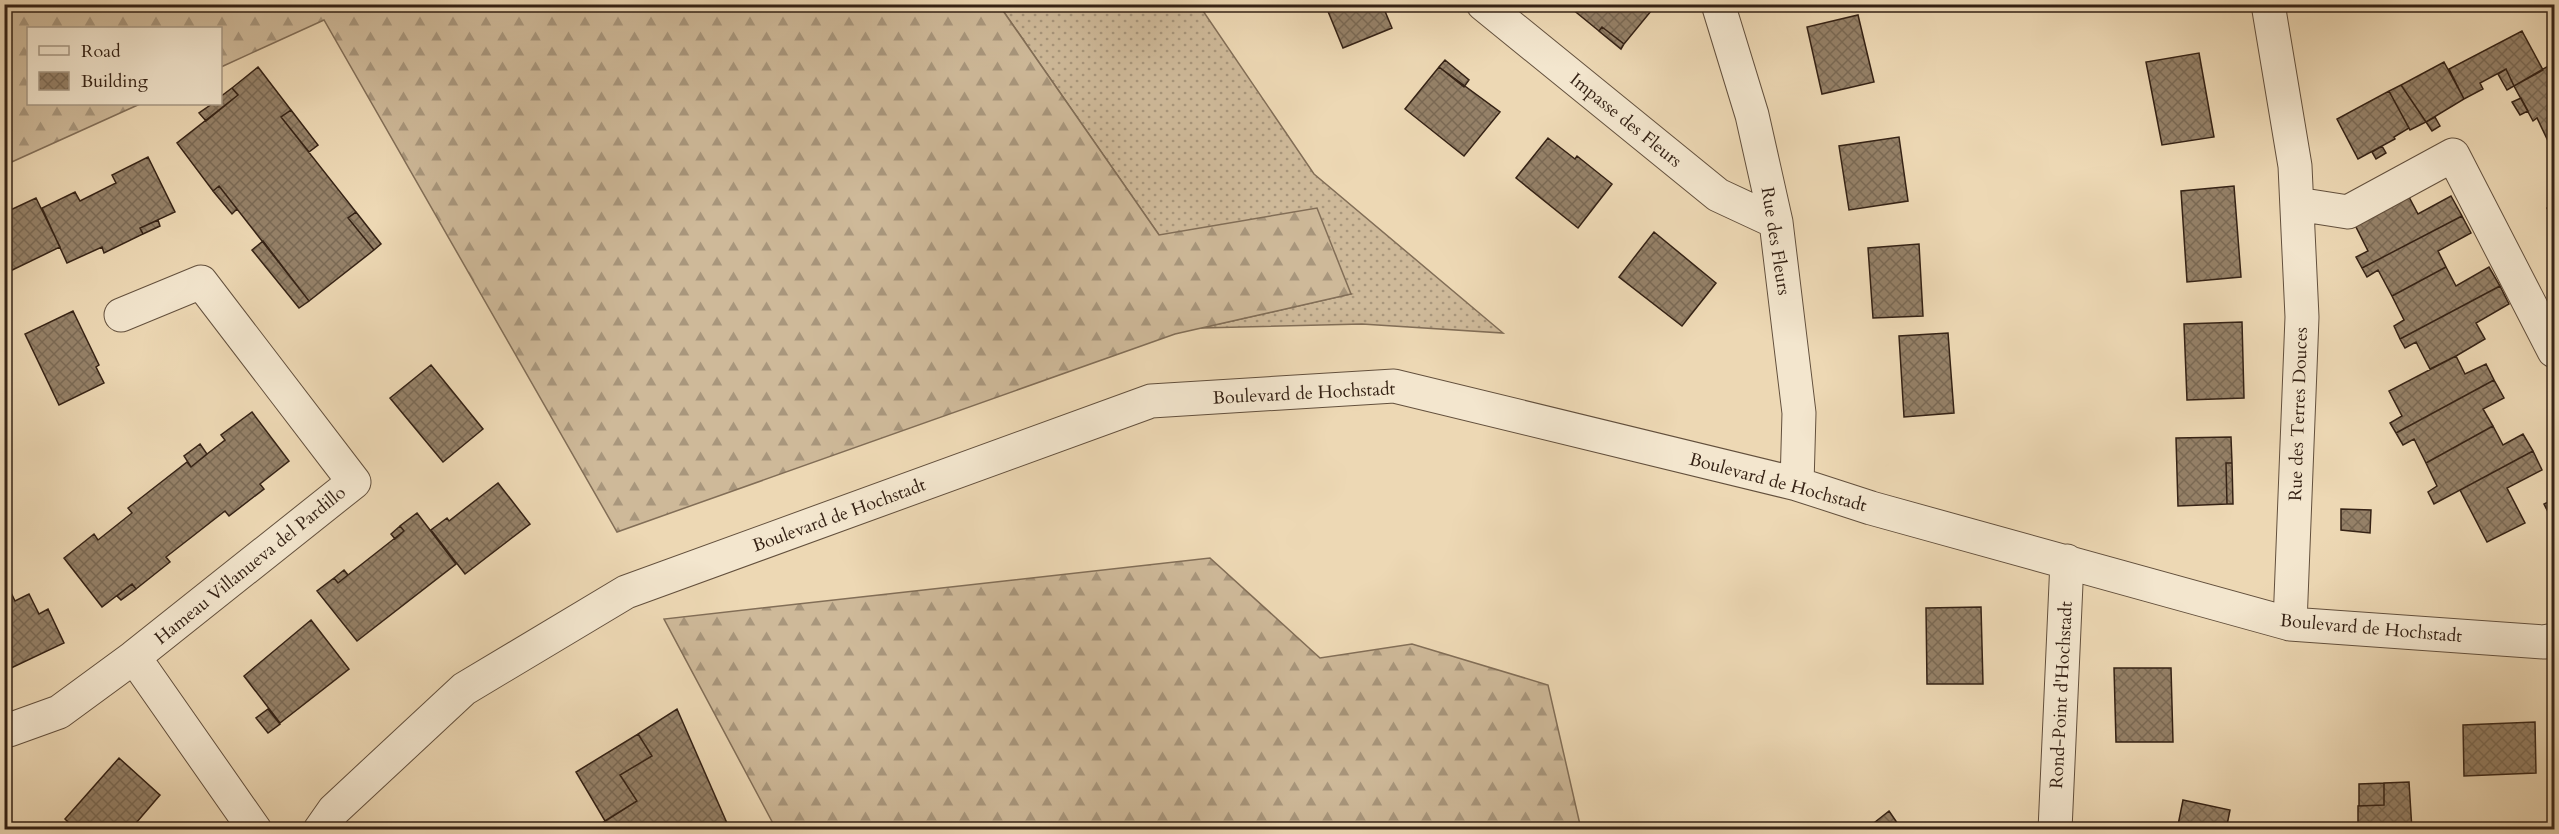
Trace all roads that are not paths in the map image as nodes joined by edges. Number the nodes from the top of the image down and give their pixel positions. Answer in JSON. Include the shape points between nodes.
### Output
{"nodes":[{"id":1,"x":1483,"y":4,"type":"edge"},
{"id":2,"x":1718,"y":4,"type":"edge"},
{"id":3,"x":2268,"y":4,"type":"edge"},
{"id":4,"x":2297,"y":204,"type":"junction"},
{"id":5,"x":1776,"y":222,"type":"junction"},
{"id":6,"x":121,"y":315,"type":"dead end"},
{"id":7,"x":2554,"y":351,"type":"edge"},
{"id":8,"x":1797,"y":484,"type":"junction"},
{"id":9,"x":2067,"y":561,"type":"junction"},
{"id":10,"x":2290,"y":624,"type":"junction"},
{"id":11,"x":2554,"y":640,"type":"edge"},
{"id":12,"x":134,"y":657,"type":"junction"},
{"id":13,"x":4,"y":728,"type":"edge"},
{"id":14,"x":255,"y":830,"type":"edge"},
{"id":15,"x":320,"y":830,"type":"edge"},
{"id":16,"x":2055,"y":830,"type":"edge"}],
"edges":[{"from":1,"to":5,"type":"street","name":"Impasse des Fleurs","via":[[1718,195]]},
{"from":2,"to":5,"type":"street","name":"Rue des Fleurs","via":[[1752,115]]},
{"from":3,"to":4,"type":"street","name":"Rue des Terres Douces","via":[[2295,166]]},
{"from":4,"to":7,"type":"street","via":[[2348,212],[2454,155]]},
{"from":4,"to":10,"type":"street","name":"Rue des Terres Douces","via":[[2302,317]]},
{"from":5,"to":8,"type":"street","name":"Rue des Fleurs","via":[[1799,413]]},
{"from":6,"to":12,"type":"street","name":"Hameau Villanueva del Pardillo","via":[[201,282],[354,482]]},
{"from":8,"to":9,"type":"street","name":"Boulevard de Hochstadt"},
{"from":8,"to":15,"type":"street","name":"Boulevard de Hochstadt","via":[[1394,386],[1150,401],[626,592],[464,689],[334,810]]},
{"from":9,"to":10,"type":"street","name":"Boulevard de Hochstadt"},
{"from":9,"to":16,"type":"street","name":"Rond-Point d'Hochstadt"},
{"from":10,"to":11,"type":"street","name":"Boulevard de Hochstadt"},
{"from":12,"to":13,"type":"street","name":"Hameau Villanueva del Pardillo","via":[[59,712],[9,730]]},
{"from":12,"to":14,"type":"street"}]}
